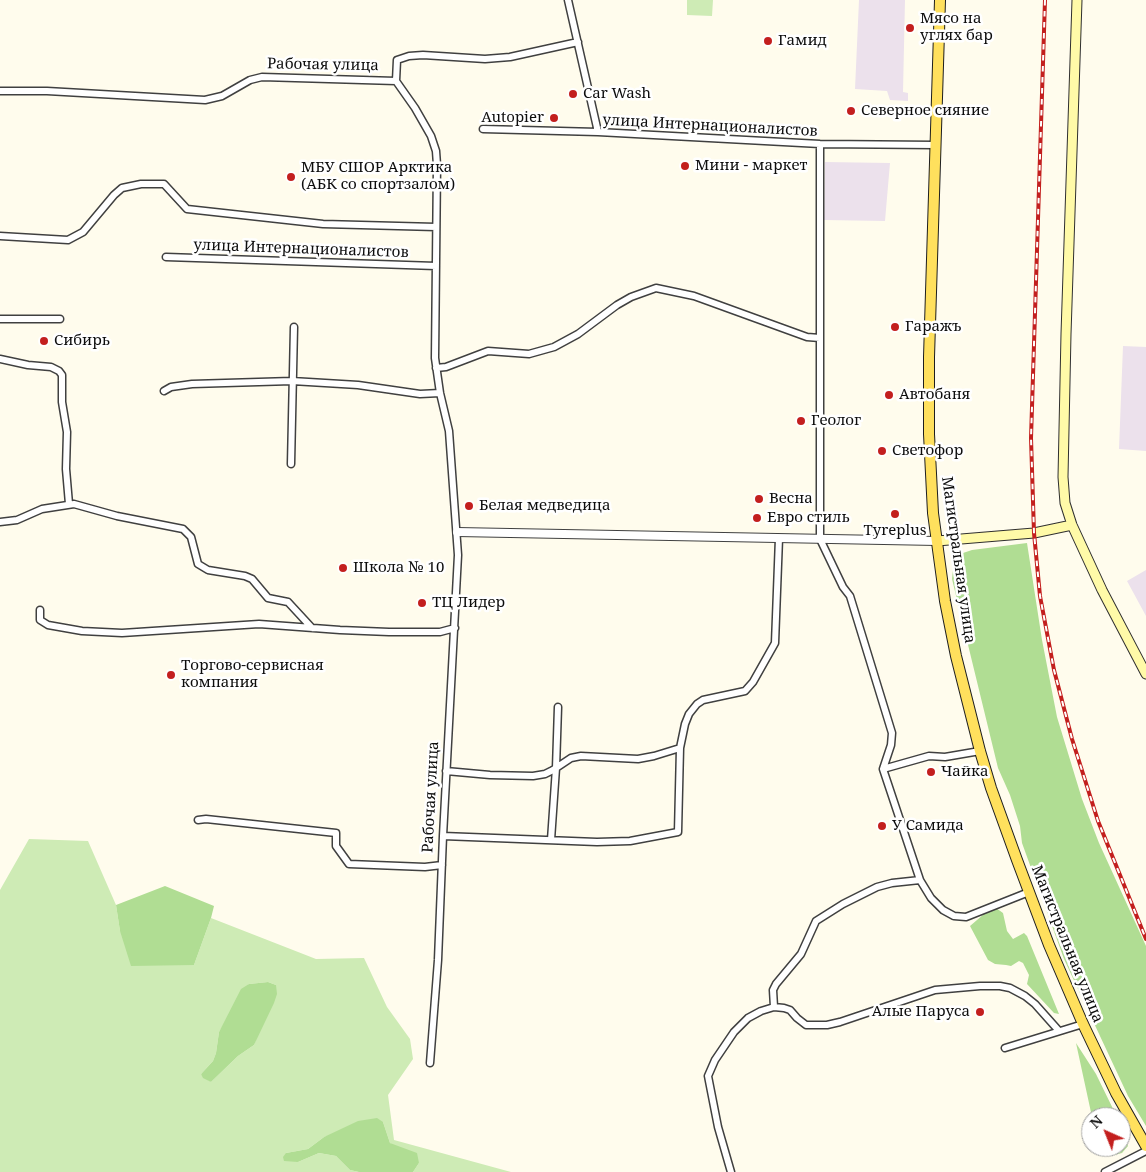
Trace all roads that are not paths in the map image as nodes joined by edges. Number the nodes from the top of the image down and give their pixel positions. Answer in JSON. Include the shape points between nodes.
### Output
{"nodes":[{"id":1,"x":568,"y":0,"type":"edge"},
{"id":2,"x":940,"y":0,"type":"edge"},
{"id":3,"x":1077,"y":0,"type":"edge"},
{"id":4,"x":578,"y":42,"type":"junction"},
{"id":5,"x":396,"y":81,"type":"junction"},
{"id":6,"x":0,"y":91,"type":"edge"},
{"id":7,"x":483,"y":129,"type":"dead end"},
{"id":8,"x":598,"y":132,"type":"junction"},
{"id":9,"x":820,"y":144,"type":"junction"},
{"id":10,"x":936,"y":145,"type":"junction"},
{"id":11,"x":436,"y":227,"type":"junction"},
{"id":12,"x":0,"y":236,"type":"edge"},
{"id":13,"x":166,"y":257,"type":"dead end"},
{"id":14,"x":436,"y":266,"type":"junction"},
{"id":15,"x":0,"y":319,"type":"edge"},
{"id":16,"x":60,"y":319,"type":"dead end"},
{"id":17,"x":294,"y":327,"type":"dead end"},
{"id":18,"x":820,"y":338,"type":"junction"},
{"id":19,"x":0,"y":359,"type":"edge"},
{"id":20,"x":436,"y":368,"type":"junction"},
{"id":21,"x":292,"y":382,"type":"junction"},
{"id":22,"x":164,"y":391,"type":"dead end"},
{"id":23,"x":440,"y":393,"type":"junction"},
{"id":24,"x":292,"y":464,"type":"dead end"},
{"id":25,"x":69,"y":504,"type":"junction"},
{"id":26,"x":0,"y":522,"type":"edge"},
{"id":27,"x":1072,"y":525,"type":"junction"},
{"id":28,"x":457,"y":532,"type":"junction"},
{"id":29,"x":779,"y":538,"type":"junction"},
{"id":30,"x":820,"y":539,"type":"junction"},
{"id":31,"x":937,"y":541,"type":"junction"},
{"id":32,"x":40,"y":610,"type":"dead end"},
{"id":33,"x":312,"y":628,"type":"junction"},
{"id":34,"x":455,"y":628,"type":"junction"},
{"id":35,"x":1146,"y":674,"type":"edge"},
{"id":36,"x":558,"y":707,"type":"dead end"},
{"id":37,"x":680,"y":748,"type":"junction"},
{"id":38,"x":980,"y":751,"type":"junction"},
{"id":39,"x":556,"y":768,"type":"junction"},
{"id":40,"x":882,"y":769,"type":"junction"},
{"id":41,"x":446,"y":771,"type":"junction"},
{"id":42,"x":198,"y":820,"type":"dead end"},
{"id":43,"x":442,"y":836,"type":"junction"},
{"id":44,"x":551,"y":840,"type":"junction"},
{"id":45,"x":442,"y":865,"type":"junction"},
{"id":46,"x":920,"y":880,"type":"junction"},
{"id":47,"x":1029,"y":892,"type":"junction"},
{"id":48,"x":774,"y":1007,"type":"junction"},
{"id":49,"x":1083,"y":1024,"type":"junction"},
{"id":50,"x":1059,"y":1031,"type":"junction"},
{"id":51,"x":1005,"y":1048,"type":"dead end"},
{"id":52,"x":430,"y":1063,"type":"dead end"},
{"id":53,"x":1146,"y":1146,"type":"edge"},
{"id":54,"x":1146,"y":1151,"type":"edge"},
{"id":55,"x":731,"y":1172,"type":"edge"},
{"id":56,"x":1105,"y":1172,"type":"edge"}],
"edges":[{"from":1,"to":4,"type":"street"},
{"from":2,"to":10,"type":"main road","name":"Магистральная улица"},
{"from":3,"to":27,"type":"main road","via":[[1063,477],[1064,503]]},
{"from":4,"to":5,"type":"street","via":[[510,57],[409,56],[397,60]]},
{"from":4,"to":8,"type":"street"},
{"from":5,"to":6,"type":"street","name":"Рабочая улица","via":[[262,77],[222,96],[205,100]]},
{"from":5,"to":11,"type":"street","name":"Рабочая улица","via":[[434,143]]},
{"from":7,"to":8,"type":"street","name":"улица Интернационалистов"},
{"from":8,"to":9,"type":"street","name":"улица Интернационалистов"},
{"from":9,"to":10,"type":"street","name":"улица Интернационалистов"},
{"from":9,"to":18,"type":"street"},
{"from":10,"to":31,"type":"main road","name":"Магистральная улица","via":[[929,395]]},
{"from":11,"to":12,"type":"street","via":[[323,224],[187,209],[164,184],[141,184],[122,188],[83,232],[68,240]]},
{"from":11,"to":14,"type":"street","name":"Рабочая улица"},
{"from":13,"to":14,"type":"street","name":"улица Интернационалистов"},
{"from":14,"to":20,"type":"street","name":"Рабочая улица"},
{"from":15,"to":16,"type":"street"},
{"from":17,"to":21,"type":"street"},
{"from":18,"to":20,"type":"street","via":[[807,337],[694,296],[656,288],[617,305],[554,348],[529,354],[488,351]]},
{"from":18,"to":30,"type":"street"},
{"from":19,"to":25,"type":"street","via":[[51,367],[62,375]]},
{"from":20,"to":23,"type":"street","name":"Рабочая улица"},
{"from":21,"to":22,"type":"street","via":[[192,384]]},
{"from":21,"to":23,"type":"street"},
{"from":21,"to":24,"type":"street"},
{"from":23,"to":28,"type":"street","name":"Рабочая улица","via":[[449,431]]},
{"from":25,"to":26,"type":"street"},
{"from":25,"to":33,"type":"street","via":[[183,529],[191,537],[198,564],[208,570],[252,579],[268,598],[288,602]]},
{"from":27,"to":31,"type":"main road","via":[[1034,533]]},
{"from":27,"to":35,"type":"main road"},
{"from":28,"to":29,"type":"street"},
{"from":28,"to":34,"type":"street","name":"Рабочая улица"},
{"from":29,"to":30,"type":"street"},
{"from":29,"to":37,"type":"street","via":[[775,643],[745,691],[704,700],[692,708]]},
{"from":30,"to":31,"type":"street"},
{"from":30,"to":40,"type":"street","via":[[850,596],[892,733]]},
{"from":31,"to":38,"type":"main road","name":"Магистральная улица","via":[[956,656]]},
{"from":32,"to":33,"type":"street","via":[[43,623],[82,631],[137,633],[259,624]]},
{"from":33,"to":34,"type":"street","via":[[440,632]]},
{"from":34,"to":41,"type":"street","name":"Рабочая улица"},
{"from":36,"to":39,"type":"street"},
{"from":37,"to":39,"type":"street","via":[[638,759],[581,756]]},
{"from":37,"to":44,"type":"street","via":[[678,832],[630,841]]},
{"from":38,"to":40,"type":"street","via":[[945,758],[929,756]]},
{"from":38,"to":47,"type":"main road","name":"Магистральная улица"},
{"from":39,"to":41,"type":"street","via":[[533,776]]},
{"from":39,"to":44,"type":"street"},
{"from":40,"to":46,"type":"street"},
{"from":41,"to":43,"type":"street","name":"Рабочая улица"},
{"from":42,"to":45,"type":"street","via":[[336,833],[336,846],[349,864]]},
{"from":43,"to":44,"type":"street"},
{"from":43,"to":45,"type":"street","name":"Рабочая улица"},
{"from":45,"to":52,"type":"street","name":"Рабочая улица"},
{"from":46,"to":47,"type":"street","via":[[942,910],[954,916],[966,917]]},
{"from":46,"to":48,"type":"street","via":[[878,887],[816,921],[800,954],[776,984]]},
{"from":47,"to":49,"type":"main road","name":"Магистральная улица"},
{"from":48,"to":50,"type":"street","via":[[786,1008],[806,1025],[827,1025],[935,990],[1000,986],[1025,996]]},
{"from":48,"to":55,"type":"street","via":[[744,1021],[710,1069],[709,1084]]},
{"from":49,"to":50,"type":"street"},
{"from":49,"to":53,"type":"main road","name":"Магистральная улица"},
{"from":50,"to":51,"type":"street"},
{"from":54,"to":56,"type":"street"}]}
